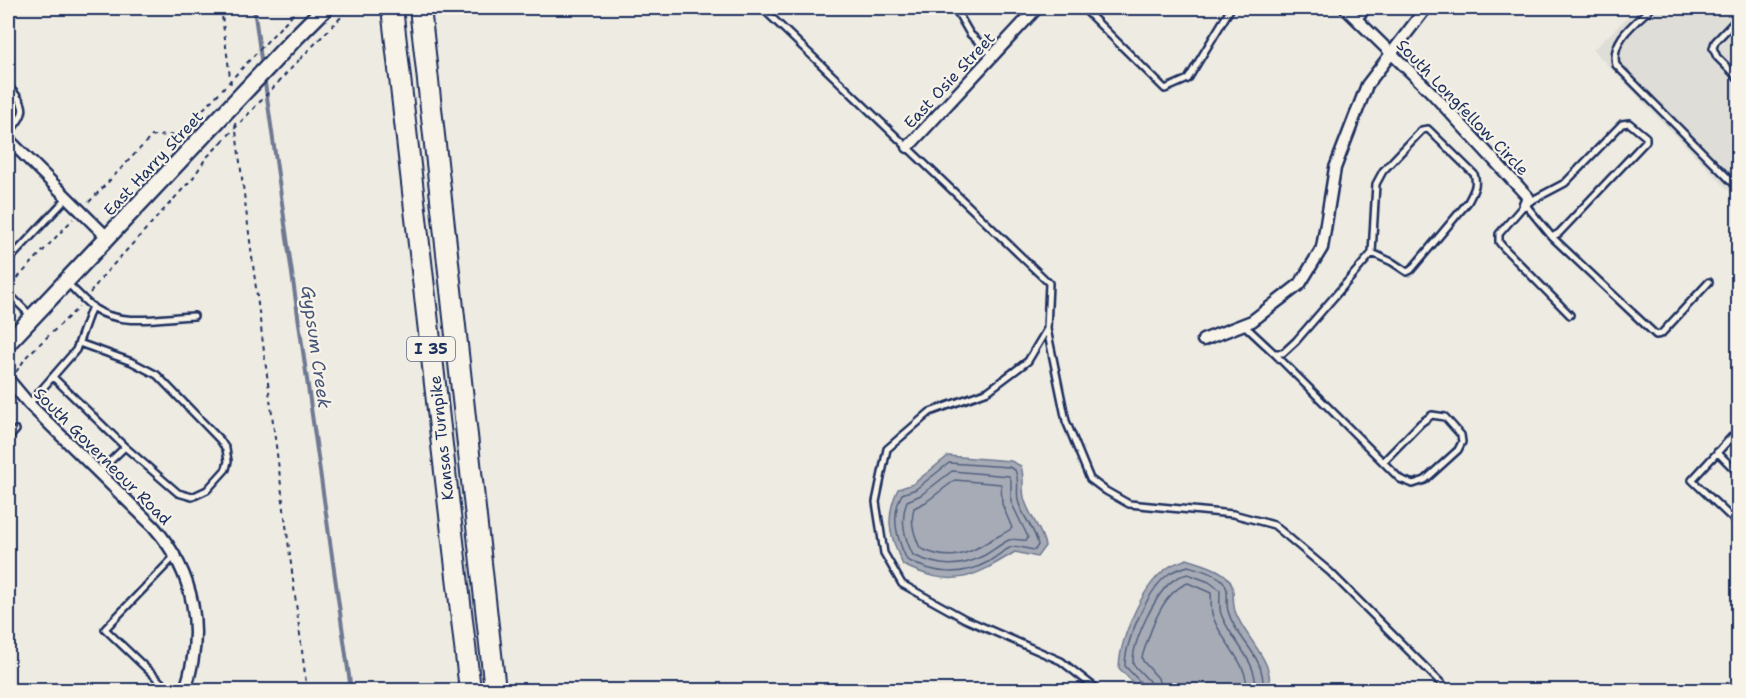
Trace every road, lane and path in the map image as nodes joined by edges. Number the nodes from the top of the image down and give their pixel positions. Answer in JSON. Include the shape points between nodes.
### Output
{"nodes":[{"id":1,"x":221,"y":8,"type":"edge"},
{"id":2,"x":300,"y":8,"type":"edge"},
{"id":3,"x":325,"y":8,"type":"edge"},
{"id":4,"x":350,"y":8,"type":"edge"},
{"id":5,"x":392,"y":8,"type":"edge"},
{"id":6,"x":420,"y":8,"type":"edge"},
{"id":7,"x":762,"y":8,"type":"edge"},
{"id":8,"x":955,"y":8,"type":"edge"},
{"id":9,"x":1021,"y":8,"type":"edge"},
{"id":10,"x":1084,"y":8,"type":"edge"},
{"id":11,"x":1231,"y":8,"type":"edge"},
{"id":12,"x":1345,"y":8,"type":"edge"},
{"id":13,"x":1369,"y":8,"type":"edge"},
{"id":14,"x":1426,"y":8,"type":"edge"},
{"id":15,"x":1651,"y":8,"type":"edge"},
{"id":16,"x":1033,"y":12,"type":"edge"},
{"id":17,"x":1738,"y":18,"type":"edge"},
{"id":18,"x":1357,"y":20,"type":"junction"},
{"id":19,"x":1390,"y":52,"type":"junction"},
{"id":20,"x":993,"y":55,"type":"junction"},
{"id":21,"x":1738,"y":78,"type":"edge"},
{"id":22,"x":8,"y":86,"type":"edge"},
{"id":23,"x":231,"y":90,"type":"dead end"},
{"id":24,"x":234,"y":114,"type":"dead end"},
{"id":25,"x":8,"y":141,"type":"edge"},
{"id":26,"x":908,"y":147,"type":"junction"},
{"id":27,"x":1738,"y":188,"type":"edge"},
{"id":28,"x":67,"y":198,"type":"junction"},
{"id":29,"x":1525,"y":204,"type":"junction"},
{"id":30,"x":81,"y":211,"type":"junction"},
{"id":31,"x":1552,"y":237,"type":"junction"},
{"id":32,"x":108,"y":238,"type":"junction"},
{"id":33,"x":1372,"y":253,"type":"junction"},
{"id":34,"x":8,"y":261,"type":"edge"},
{"id":35,"x":66,"y":282,"type":"junction"},
{"id":36,"x":1709,"y":282,"type":"dead end"},
{"id":37,"x":8,"y":291,"type":"edge"},
{"id":38,"x":85,"y":300,"type":"junction"},
{"id":39,"x":92,"y":306,"type":"junction"},
{"id":40,"x":1570,"y":315,"type":"dead end"},
{"id":41,"x":194,"y":316,"type":"dead end"},
{"id":42,"x":32,"y":317,"type":"junction"},
{"id":43,"x":1244,"y":325,"type":"junction"},
{"id":44,"x":1047,"y":329,"type":"junction"},
{"id":45,"x":1203,"y":340,"type":"dead end"},
{"id":46,"x":8,"y":343,"type":"edge"},
{"id":47,"x":79,"y":343,"type":"junction"},
{"id":48,"x":1274,"y":353,"type":"junction"},
{"id":49,"x":54,"y":378,"type":"junction"},
{"id":50,"x":9,"y":380,"type":"edge"},
{"id":51,"x":29,"y":404,"type":"junction"},
{"id":52,"x":16,"y":430,"type":"dead end"},
{"id":53,"x":1738,"y":430,"type":"edge"},
{"id":54,"x":8,"y":439,"type":"edge"},
{"id":55,"x":125,"y":447,"type":"junction"},
{"id":56,"x":1717,"y":452,"type":"junction"},
{"id":57,"x":1383,"y":462,"type":"junction"},
{"id":58,"x":99,"y":472,"type":"junction"},
{"id":59,"x":1738,"y":473,"type":"edge"},
{"id":60,"x":1738,"y":524,"type":"edge"},
{"id":61,"x":175,"y":556,"type":"junction"},
{"id":62,"x":169,"y":690,"type":"edge"},
{"id":63,"x":184,"y":690,"type":"edge"},
{"id":64,"x":308,"y":690,"type":"edge"},
{"id":65,"x":470,"y":690,"type":"edge"},
{"id":66,"x":495,"y":690,"type":"edge"},
{"id":67,"x":1098,"y":690,"type":"edge"},
{"id":68,"x":1448,"y":690,"type":"edge"}],
"edges":[{"from":1,"to":23,"type":"path"},
{"from":2,"to":30,"type":"path","bridge":true,"via":[[178,135],[152,136]]},
{"from":3,"to":32,"type":"main road","name":"East Harry Street","bridge":true},
{"from":4,"to":38,"type":"path","bridge":true,"via":[[206,158],[193,178]]},
{"from":5,"to":65,"type":"highway","name":"Kansas Turnpike","number":"I 35"},
{"from":6,"to":66,"type":"highway","name":"Kansas Turnpike","number":"I 35"},
{"from":7,"to":26,"type":"lane"},
{"from":8,"to":20,"type":"lane","via":[[970,34]]},
{"from":9,"to":16,"type":"lane"},
{"from":10,"to":11,"type":"lane","via":[[1165,90],[1188,79]]},
{"from":12,"to":18,"type":"street","name":"South Longfellow Circle"},
{"from":13,"to":18,"type":"lane"},
{"from":14,"to":19,"type":"street"},
{"from":15,"to":27,"type":"lane","via":[[1616,46],[1616,65]]},
{"from":16,"to":20,"type":"street","name":"East Osie Street"},
{"from":17,"to":21,"type":"lane","via":[[1713,48]]},
{"from":18,"to":19,"type":"street","name":"South Longfellow Circle"},
{"from":19,"to":29,"type":"street","name":"South Longfellow Circle","via":[[1528,197]]},
{"from":19,"to":43,"type":"street","via":[[1367,85],[1335,168],[1322,248],[1300,284]]},
{"from":20,"to":26,"type":"street","name":"East Osie Street"},
{"from":22,"to":25,"type":"lane","via":[[24,108]]},
{"from":24,"to":64,"type":"path"},
{"from":25,"to":28,"type":"street"},
{"from":26,"to":44,"type":"lane","via":[[1048,283]]},
{"from":28,"to":30,"type":"street"},
{"from":28,"to":34,"type":"lane"},
{"from":29,"to":31,"type":"lane"},
{"from":29,"to":31,"type":"lane","via":[[1566,183],[1622,124],[1629,123],[1646,137]]},
{"from":29,"to":40,"type":"lane","via":[[1499,234],[1498,242]]},
{"from":30,"to":32,"type":"street"},
{"from":30,"to":37,"type":"path"},
{"from":31,"to":36,"type":"lane","via":[[1656,334],[1661,334]]},
{"from":32,"to":35,"type":"main road","name":"East Harry Street"},
{"from":33,"to":33,"type":"lane","via":[[1376,184],[1383,171],[1422,130],[1428,129],[1474,174],[1475,189],[1411,270],[1407,272]]},
{"from":33,"to":48,"type":"lane","via":[[1296,341],[1283,353]]},
{"from":35,"to":38,"type":"lane"},
{"from":35,"to":42,"type":"main road","name":"East Harry Street"},
{"from":37,"to":42,"type":"lane"},
{"from":38,"to":39,"type":"lane"},
{"from":38,"to":50,"type":"path","via":[[27,356]]},
{"from":39,"to":41,"type":"lane","via":[[127,319]]},
{"from":39,"to":47,"type":"lane"},
{"from":42,"to":46,"type":"main road","name":"East Harry Street"},
{"from":43,"to":45,"type":"street"},
{"from":43,"to":48,"type":"lane"},
{"from":44,"to":67,"type":"lane","via":[[1028,361],[988,391],[930,412],[887,449],[876,502],[884,553],[902,584],[965,619],[1061,661]]},
{"from":44,"to":68,"type":"lane","via":[[1066,421],[1090,479],[1129,504],[1233,514],[1274,525],[1330,572]]},
{"from":47,"to":49,"type":"lane"},
{"from":47,"to":55,"type":"lane","via":[[157,375],[215,434],[226,448],[228,461],[226,469],[207,490],[192,497],[178,493]]},
{"from":48,"to":57,"type":"lane"},
{"from":49,"to":51,"type":"lane"},
{"from":49,"to":55,"type":"lane"},
{"from":50,"to":51,"type":"street","name":"South Governeour Road"},
{"from":51,"to":58,"type":"street","name":"South Governeour Road"},
{"from":52,"to":54,"type":"lane"},
{"from":53,"to":56,"type":"lane"},
{"from":55,"to":58,"type":"lane"},
{"from":56,"to":59,"type":"lane"},
{"from":56,"to":60,"type":"lane","via":[[1692,480]]},
{"from":57,"to":57,"type":"lane","via":[[1400,479],[1413,484],[1425,480],[1458,450],[1461,435],[1445,417],[1432,415]]},
{"from":58,"to":61,"type":"street","name":"South Governeour Road","via":[[154,527]]},
{"from":61,"to":62,"type":"lane","via":[[105,629]]},
{"from":61,"to":63,"type":"street","name":"South Governeour Road","via":[[182,568],[196,625],[196,647]]}]}
